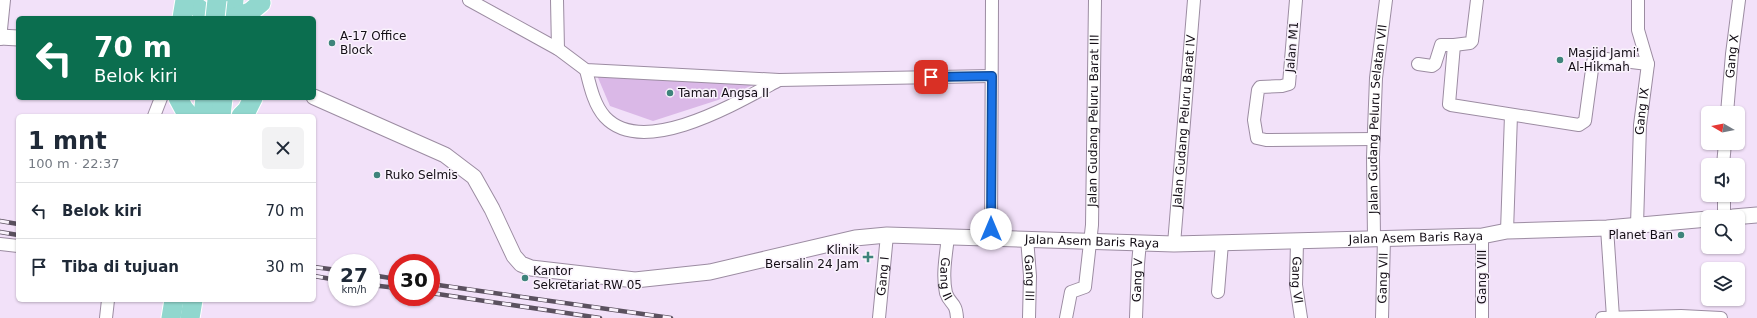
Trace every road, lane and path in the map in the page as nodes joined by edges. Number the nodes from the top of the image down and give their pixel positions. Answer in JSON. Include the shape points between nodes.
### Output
{"nodes":[{"id":1,"x":4,"y":0,"type":"edge"},
{"id":2,"x":186,"y":0,"type":"edge"},
{"id":3,"x":190,"y":0,"type":"edge"},
{"id":4,"x":217,"y":0,"type":"edge"},
{"id":5,"x":234,"y":0,"type":"edge"},
{"id":6,"x":469,"y":0,"type":"edge"},
{"id":7,"x":557,"y":0,"type":"edge"},
{"id":8,"x":992,"y":0,"type":"edge"},
{"id":9,"x":1094,"y":0,"type":"edge"},
{"id":10,"x":1194,"y":0,"type":"edge"},
{"id":11,"x":1296,"y":0,"type":"edge"},
{"id":12,"x":1386,"y":0,"type":"edge"},
{"id":13,"x":1477,"y":0,"type":"edge"},
{"id":14,"x":1638,"y":0,"type":"edge"},
{"id":15,"x":1739,"y":0,"type":"edge"},
{"id":16,"x":261,"y":7,"type":"edge"},
{"id":17,"x":182,"y":16,"type":"edge"},
{"id":18,"x":212,"y":16,"type":"edge"},
{"id":19,"x":215,"y":16,"type":"edge"},
{"id":20,"x":233,"y":16,"type":"edge"},
{"id":21,"x":239,"y":16,"type":"edge"},
{"id":22,"x":0,"y":37,"type":"edge"},
{"id":23,"x":16,"y":38,"type":"edge"},
{"id":24,"x":1454,"y":45,"type":"junction"},
{"id":25,"x":558,"y":49,"type":"junction"},
{"id":26,"x":1418,"y":64,"type":"dead end"},
{"id":27,"x":1648,"y":64,"type":"junction"},
{"id":28,"x":586,"y":70,"type":"junction"},
{"id":29,"x":992,"y":76,"type":"junction"},
{"id":30,"x":779,"y":80,"type":"junction"},
{"id":31,"x":316,"y":98,"type":"edge"},
{"id":32,"x":160,"y":100,"type":"edge"},
{"id":33,"x":179,"y":100,"type":"edge"},
{"id":34,"x":205,"y":100,"type":"edge"},
{"id":35,"x":223,"y":100,"type":"edge"},
{"id":36,"x":252,"y":100,"type":"edge"},
{"id":37,"x":1728,"y":106,"type":"edge"},
{"id":38,"x":155,"y":114,"type":"edge"},
{"id":39,"x":188,"y":114,"type":"edge"},
{"id":40,"x":203,"y":114,"type":"edge"},
{"id":41,"x":221,"y":114,"type":"edge"},
{"id":42,"x":243,"y":114,"type":"edge"},
{"id":43,"x":1511,"y":115,"type":"junction"},
{"id":44,"x":1374,"y":139,"type":"junction"},
{"id":45,"x":1757,"y":215,"type":"edge"},
{"id":46,"x":1745,"y":216,"type":"edge"},
{"id":47,"x":1701,"y":220,"type":"edge"},
{"id":48,"x":1637,"y":225,"type":"junction"},
{"id":49,"x":1607,"y":228,"type":"junction"},
{"id":50,"x":1507,"y":231,"type":"junction"},
{"id":51,"x":887,"y":235,"type":"junction"},
{"id":52,"x":1482,"y":236,"type":"junction"},
{"id":53,"x":948,"y":237,"type":"junction"},
{"id":54,"x":991,"y":238,"type":"junction"},
{"id":55,"x":1026,"y":238,"type":"junction"},
{"id":56,"x":1379,"y":238,"type":"junction"},
{"id":57,"x":1092,"y":241,"type":"junction"},
{"id":58,"x":1140,"y":242,"type":"junction"},
{"id":59,"x":1297,"y":242,"type":"junction"},
{"id":60,"x":1222,"y":243,"type":"junction"},
{"id":61,"x":0,"y":244,"type":"edge"},
{"id":62,"x":1174,"y":244,"type":"junction"},
{"id":63,"x":16,"y":246,"type":"edge"},
{"id":64,"x":1218,"y":292,"type":"dead end"},
{"id":65,"x":108,"y":302,"type":"edge"},
{"id":66,"x":174,"y":302,"type":"edge"},
{"id":67,"x":193,"y":302,"type":"edge"},
{"id":68,"x":1607,"y":317,"type":"edge"},
{"id":69,"x":106,"y":318,"type":"edge"},
{"id":70,"x":171,"y":318,"type":"edge"},
{"id":71,"x":190,"y":318,"type":"edge"},
{"id":72,"x":879,"y":318,"type":"edge"},
{"id":73,"x":957,"y":318,"type":"edge"},
{"id":74,"x":1029,"y":318,"type":"edge"},
{"id":75,"x":1066,"y":318,"type":"edge"},
{"id":76,"x":1136,"y":318,"type":"edge"},
{"id":77,"x":1301,"y":318,"type":"edge"},
{"id":78,"x":1382,"y":318,"type":"edge"},
{"id":79,"x":1482,"y":318,"type":"edge"},
{"id":80,"x":1721,"y":318,"type":"edge"}],
"edges":[{"from":1,"to":22,"type":"street"},
{"from":2,"to":17,"type":"main road"},
{"from":3,"to":18,"type":"main road","via":[[195,7]]},
{"from":4,"to":19,"type":"main road","bridge":true},
{"from":5,"to":20,"type":"main road"},
{"from":6,"to":25,"type":"street"},
{"from":7,"to":25,"type":"street"},
{"from":8,"to":29,"type":"street"},
{"from":9,"to":57,"type":"street","name":"Jalan Gudang Peluru Barat III"},
{"from":10,"to":62,"type":"street","name":"Jalan Gudang Peluru Barat IV"},
{"from":11,"to":44,"type":"street","name":"Jalan M1","via":[[1289,84],[1260,87],[1258,90],[1254,120],[1255,136],[1261,140]]},
{"from":12,"to":44,"type":"street","name":"Jalan Gudang Peluru Selatan VII","via":[[1376,78]]},
{"from":13,"to":24,"type":"street","via":[[1472,40],[1470,43]]},
{"from":14,"to":27,"type":"street","name":"Gang IX","via":[[1638,30]]},
{"from":15,"to":37,"type":"street","name":"Gang X"},
{"from":16,"to":21,"type":"main road"},
{"from":22,"to":23,"type":"street"},
{"from":24,"to":26,"type":"street","via":[[1441,45],[1432,66]]},
{"from":24,"to":43,"type":"street","via":[[1449,104]]},
{"from":25,"to":28,"type":"street"},
{"from":27,"to":43,"type":"street","via":[[1598,58],[1595,60],[1585,121],[1581,124]]},
{"from":27,"to":48,"type":"street","name":"Gang IX","via":[[1640,125]]},
{"from":28,"to":30,"type":"street"},
{"from":28,"to":30,"type":"street","via":[[593,95],[605,117],[614,124],[644,133],[666,131],[727,108]]},
{"from":29,"to":30,"type":"street"},
{"from":29,"to":54,"type":"street"},
{"from":31,"to":51,"type":"street","name":"Jalan Asem Baris Raya","via":[[445,155],[474,177],[514,256],[521,264],[531,268],[636,280],[710,272],[855,238]]},
{"from":32,"to":38,"type":"street"},
{"from":33,"to":39,"type":"main road"},
{"from":34,"to":40,"type":"main road"},
{"from":35,"to":41,"type":"main road"},
{"from":36,"to":42,"type":"main road"},
{"from":43,"to":50,"type":"street"},
{"from":44,"to":56,"type":"street","name":"Jalan Gudang Peluru Selatan VII"},
{"from":45,"to":46,"type":"street"},
{"from":47,"to":48,"type":"street","name":"Jalan Asem Baris Raya"},
{"from":48,"to":49,"type":"street","name":"Jalan Asem Baris Raya"},
{"from":49,"to":50,"type":"street","name":"Jalan Asem Baris Raya"},
{"from":49,"to":68,"type":"street"},
{"from":50,"to":52,"type":"street","name":"Jalan Asem Baris Raya"},
{"from":51,"to":53,"type":"street","name":"Jalan Asem Baris Raya"},
{"from":51,"to":72,"type":"street","name":"Gang I"},
{"from":52,"to":56,"type":"street","name":"Jalan Asem Baris Raya"},
{"from":52,"to":79,"type":"street","name":"Gang VIII"},
{"from":53,"to":54,"type":"street","name":"Jalan Asem Baris Raya"},
{"from":53,"to":73,"type":"street","name":"Gang II","via":[[944,280],[948,297],[956,307]]},
{"from":54,"to":55,"type":"street","name":"Jalan Asem Baris Raya"},
{"from":55,"to":57,"type":"street","name":"Jalan Asem Baris Raya"},
{"from":55,"to":74,"type":"street","name":"Gang III","via":[[1030,276]]},
{"from":56,"to":59,"type":"street","name":"Jalan Asem Baris Raya"},
{"from":56,"to":78,"type":"street","name":"Gang VII"},
{"from":57,"to":58,"type":"street","name":"Jalan Asem Baris Raya"},
{"from":57,"to":75,"type":"street","name":"Jalan Gudang Peluru Barat III","via":[[1085,287],[1071,292]]},
{"from":58,"to":62,"type":"street","name":"Jalan Asem Baris Raya"},
{"from":58,"to":76,"type":"street","name":"Gang V"},
{"from":59,"to":60,"type":"street","name":"Jalan Asem Baris Raya"},
{"from":59,"to":77,"type":"street","name":"Gang VI","via":[[1296,285]]},
{"from":60,"to":62,"type":"street","name":"Jalan Asem Baris Raya"},
{"from":60,"to":64,"type":"street"},
{"from":61,"to":63,"type":"street"},
{"from":65,"to":69,"type":"street"},
{"from":66,"to":70,"type":"main road"},
{"from":67,"to":71,"type":"main road"},
{"from":68,"to":80,"type":"street"}]}
